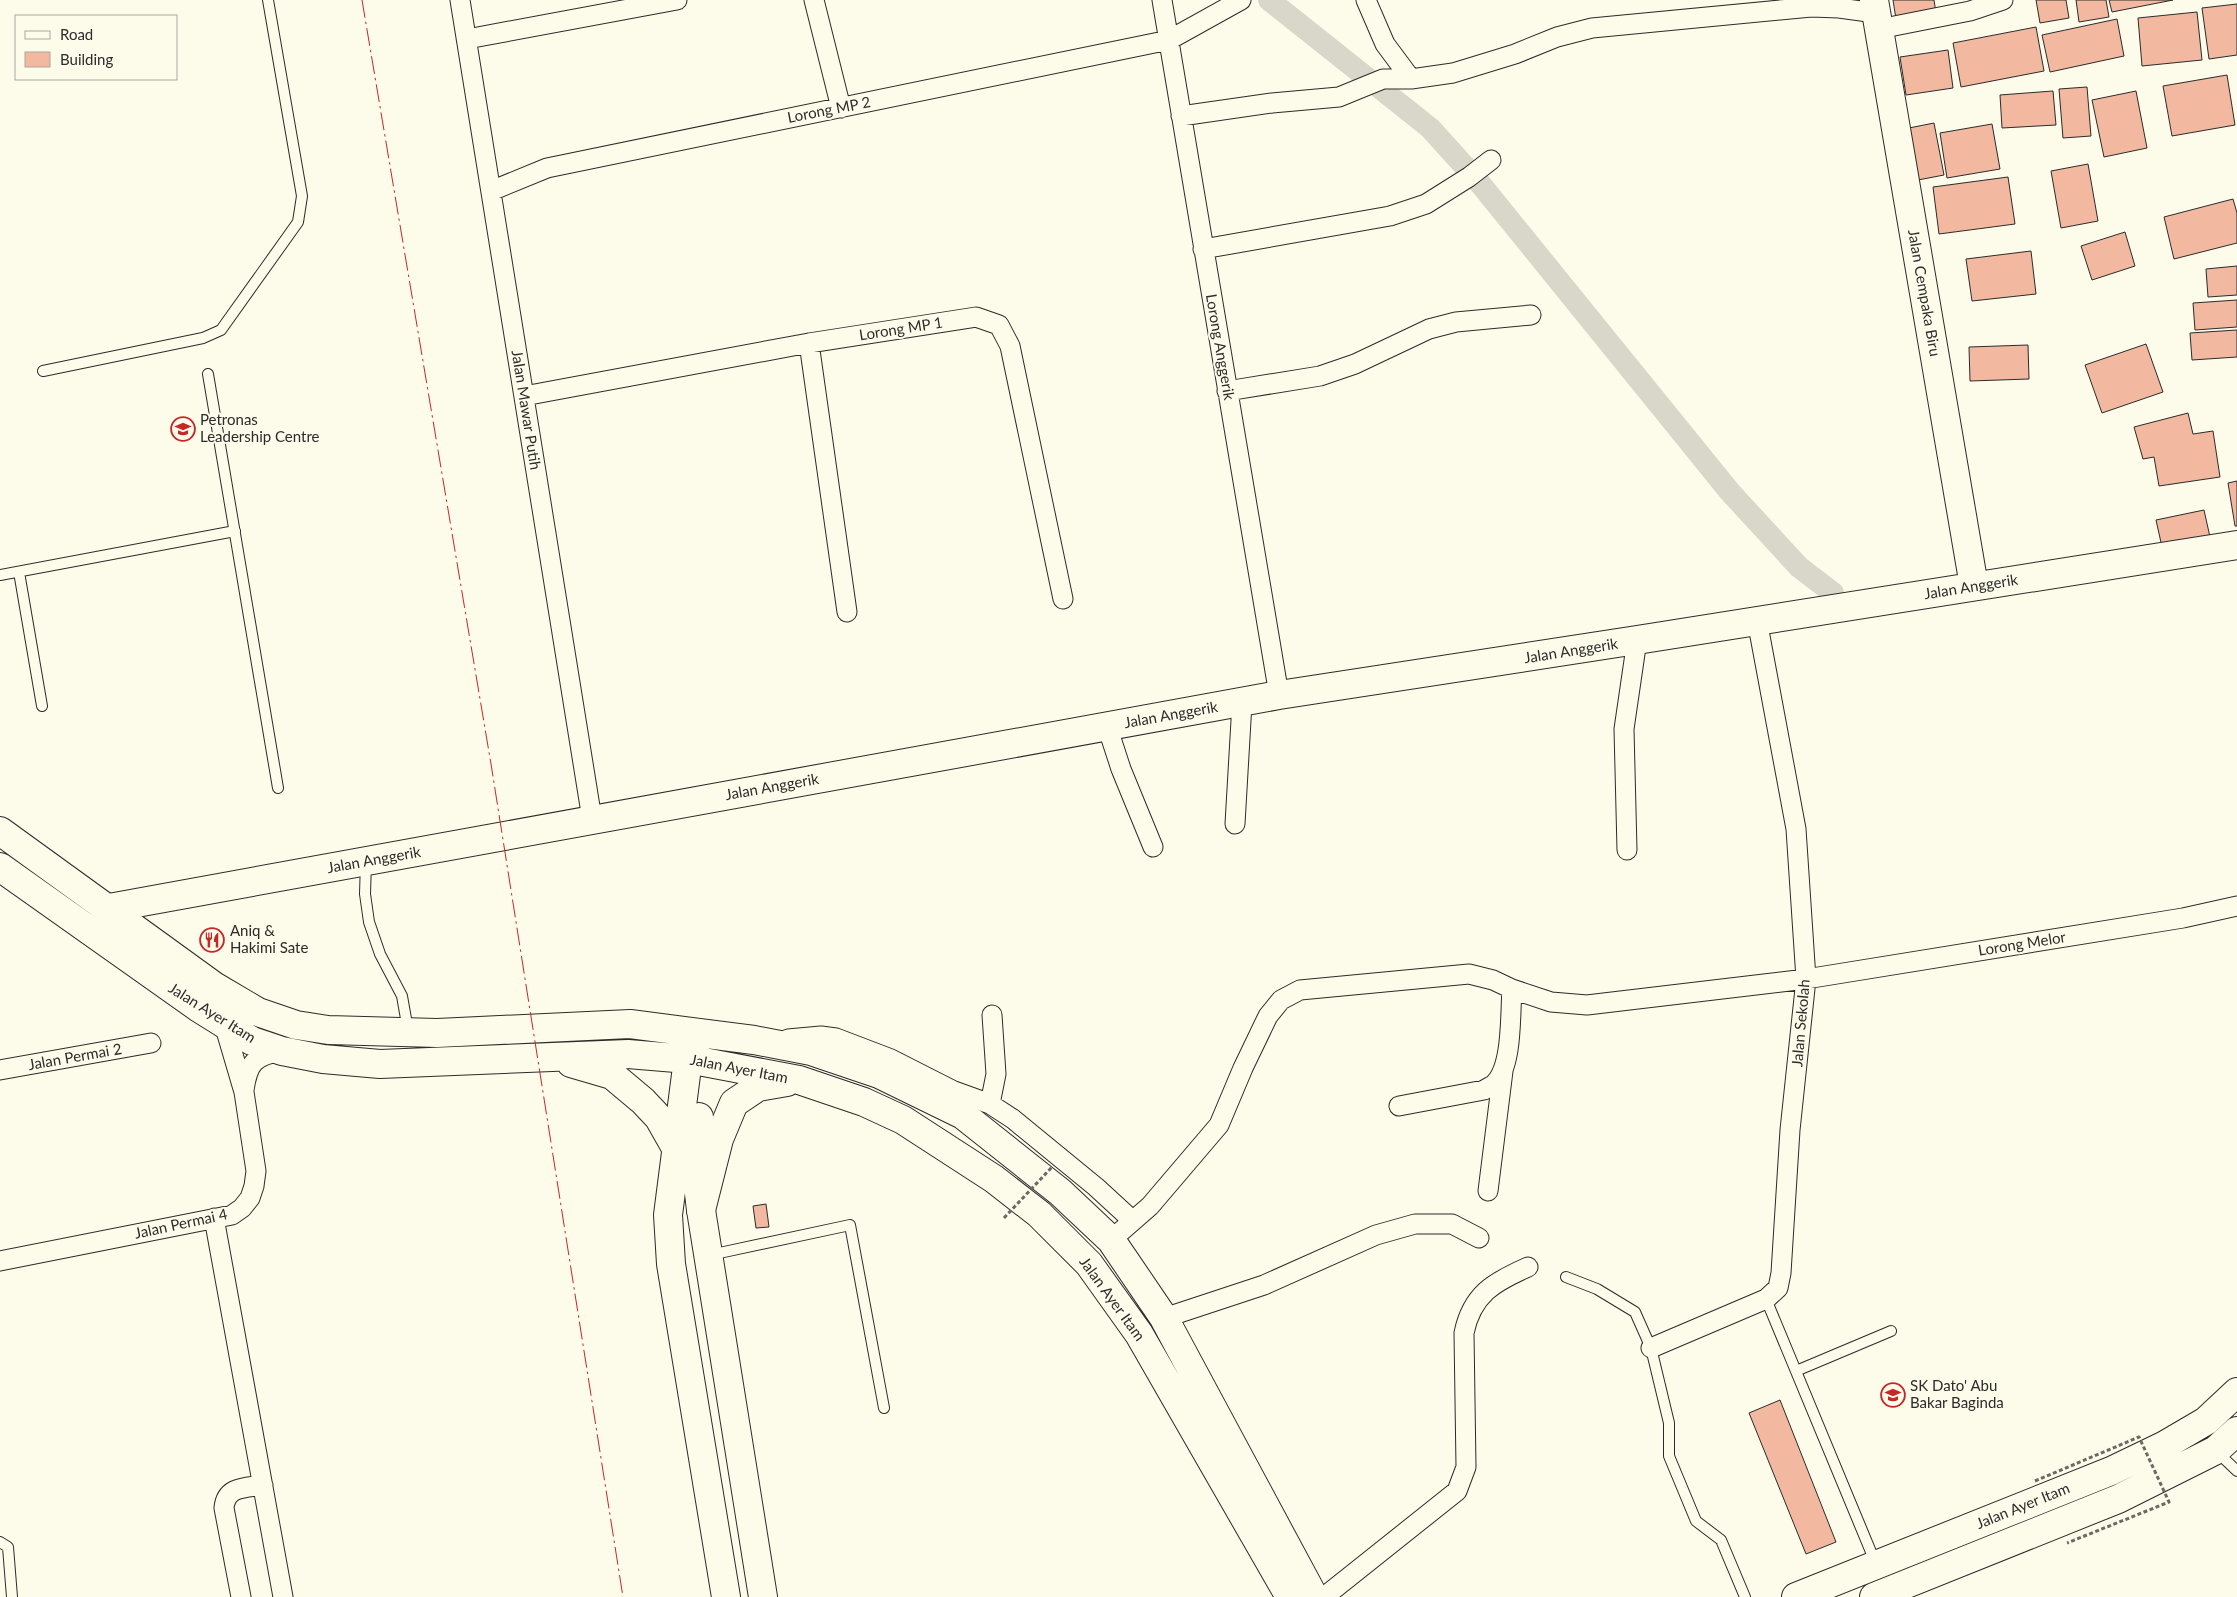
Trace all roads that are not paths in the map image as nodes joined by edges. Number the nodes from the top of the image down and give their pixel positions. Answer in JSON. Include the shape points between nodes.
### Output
{"nodes":[{"id":1,"x":268,"y":0,"type":"edge"},
{"id":2,"x":460,"y":0,"type":"edge"},
{"id":3,"x":677,"y":0,"type":"edge"},
{"id":4,"x":814,"y":0,"type":"edge"},
{"id":5,"x":1162,"y":0,"type":"edge"},
{"id":6,"x":1366,"y":0,"type":"edge"},
{"id":7,"x":2003,"y":0,"type":"edge"},
{"id":8,"x":1240,"y":1,"type":"edge"},
{"id":9,"x":620,"y":5,"type":"edge"},
{"id":10,"x":1876,"y":14,"type":"edge"},
{"id":11,"x":467,"y":39,"type":"junction"},
{"id":12,"x":1169,"y":40,"type":"junction"},
{"id":13,"x":1411,"y":79,"type":"junction"},
{"id":14,"x":841,"y":108,"type":"junction"},
{"id":15,"x":1181,"y":116,"type":"junction"},
{"id":16,"x":1480,"y":169,"type":"dead end"},
{"id":17,"x":491,"y":191,"type":"junction"},
{"id":18,"x":1203,"y":249,"type":"junction"},
{"id":19,"x":1531,"y":315,"type":"dead end"},
{"id":20,"x":809,"y":343,"type":"junction"},
{"id":21,"x":42,"y":371,"type":"dead end"},
{"id":22,"x":208,"y":374,"type":"dead end"},
{"id":23,"x":1227,"y":391,"type":"junction"},
{"id":24,"x":524,"y":396,"type":"junction"},
{"id":25,"x":234,"y":530,"type":"junction"},
{"id":26,"x":2237,"y":545,"type":"edge"},
{"id":27,"x":19,"y":572,"type":"junction"},
{"id":28,"x":0,"y":575,"type":"edge"},
{"id":29,"x":1974,"y":586,"type":"junction"},
{"id":30,"x":1063,"y":598,"type":"dead end"},
{"id":31,"x":847,"y":612,"type":"dead end"},
{"id":32,"x":1757,"y":620,"type":"junction"},
{"id":33,"x":1637,"y":640,"type":"junction"},
{"id":34,"x":1279,"y":695,"type":"junction"},
{"id":35,"x":1242,"y":702,"type":"junction"},
{"id":36,"x":42,"y":706,"type":"dead end"},
{"id":37,"x":1107,"y":726,"type":"junction"},
{"id":38,"x":278,"y":788,"type":"dead end"},
{"id":39,"x":592,"y":819,"type":"junction"},
{"id":40,"x":1235,"y":824,"type":"dead end"},
{"id":41,"x":0,"y":831,"type":"edge"},
{"id":42,"x":1153,"y":847,"type":"dead end"},
{"id":43,"x":1627,"y":850,"type":"dead end"},
{"id":44,"x":366,"y":862,"type":"junction"},
{"id":45,"x":0,"y":867,"type":"edge"},
{"id":46,"x":2237,"y":906,"type":"edge"},
{"id":47,"x":109,"y":908,"type":"junction"},
{"id":48,"x":1806,"y":979,"type":"junction"},
{"id":49,"x":1512,"y":989,"type":"junction"},
{"id":50,"x":992,"y":1015,"type":"dead end"},
{"id":51,"x":224,"y":1024,"type":"junction"},
{"id":52,"x":409,"y":1033,"type":"junction"},
{"id":53,"x":701,"y":1034,"type":"junction"},
{"id":54,"x":754,"y":1040,"type":"junction"},
{"id":55,"x":151,"y":1043,"type":"dead end"},
{"id":56,"x":282,"y":1051,"type":"junction"},
{"id":57,"x":550,"y":1056,"type":"junction"},
{"id":58,"x":698,"y":1061,"type":"junction"},
{"id":59,"x":0,"y":1070,"type":"edge"},
{"id":60,"x":1503,"y":1070,"type":"junction"},
{"id":61,"x":799,"y":1080,"type":"junction"},
{"id":62,"x":244,"y":1092,"type":"junction"},
{"id":63,"x":990,"y":1104,"type":"junction"},
{"id":64,"x":1399,"y":1106,"type":"dead end"},
{"id":65,"x":676,"y":1148,"type":"junction"},
{"id":66,"x":1488,"y":1191,"type":"dead end"},
{"id":67,"x":701,"y":1210,"type":"junction"},
{"id":68,"x":214,"y":1218,"type":"junction"},
{"id":69,"x":1133,"y":1221,"type":"junction"},
{"id":70,"x":1480,"y":1238,"type":"dead end"},
{"id":71,"x":1111,"y":1240,"type":"junction"},
{"id":72,"x":709,"y":1255,"type":"junction"},
{"id":73,"x":0,"y":1261,"type":"edge"},
{"id":74,"x":1528,"y":1267,"type":"dead end"},
{"id":75,"x":1566,"y":1277,"type":"dead end"},
{"id":76,"x":1766,"y":1299,"type":"junction"},
{"id":77,"x":1164,"y":1318,"type":"junction"},
{"id":78,"x":1891,"y":1331,"type":"dead end"},
{"id":79,"x":1651,"y":1348,"type":"junction"},
{"id":80,"x":1796,"y":1371,"type":"junction"},
{"id":81,"x":2237,"y":1392,"type":"edge"},
{"id":82,"x":884,"y":1408,"type":"dead end"},
{"id":83,"x":2237,"y":1431,"type":"edge"},
{"id":84,"x":2216,"y":1450,"type":"junction"},
{"id":85,"x":2237,"y":1471,"type":"edge"},
{"id":86,"x":263,"y":1485,"type":"junction"},
{"id":87,"x":0,"y":1542,"type":"edge"},
{"id":88,"x":1876,"y":1564,"type":"junction"},
{"id":89,"x":763,"y":1593,"type":"edge"},
{"id":90,"x":12,"y":1597,"type":"edge"},
{"id":91,"x":241,"y":1597,"type":"edge"},
{"id":92,"x":283,"y":1597,"type":"edge"},
{"id":93,"x":726,"y":1597,"type":"edge"},
{"id":94,"x":734,"y":1597,"type":"edge"},
{"id":95,"x":1290,"y":1597,"type":"edge"},
{"id":96,"x":1314,"y":1597,"type":"edge"},
{"id":97,"x":1324,"y":1597,"type":"edge"},
{"id":98,"x":1745,"y":1597,"type":"edge"},
{"id":99,"x":1796,"y":1597,"type":"edge"},
{"id":100,"x":1874,"y":1597,"type":"edge"}],
"edges":[{"from":1,"to":21,"type":"lane","via":[[302,196],[298,222],[221,330],[203,338]]},
{"from":2,"to":11,"type":"street","name":"Jalan Mawar Putih"},
{"from":3,"to":9,"type":"street"},
{"from":4,"to":14,"type":"street"},
{"from":5,"to":12,"type":"street","name":"Lorong Anggerik"},
{"from":6,"to":13,"type":"street","via":[[1385,44]]},
{"from":7,"to":10,"type":"street","via":[[1970,11]]},
{"from":8,"to":12,"type":"street","name":"Lorong MP 2"},
{"from":9,"to":11,"type":"street"},
{"from":10,"to":13,"type":"street","via":[[1811,7],[1592,28],[1453,73]]},
{"from":10,"to":29,"type":"main road","name":"Jalan Cempaka Biru"},
{"from":11,"to":17,"type":"street","name":"Jalan Mawar Putih"},
{"from":12,"to":14,"type":"street","name":"Lorong MP 2"},
{"from":12,"to":15,"type":"street","name":"Lorong Anggerik"},
{"from":13,"to":15,"type":"street","via":[[1383,79],[1338,97],[1272,102]]},
{"from":14,"to":17,"type":"street","name":"Lorong MP 2","via":[[547,168]]},
{"from":15,"to":18,"type":"street","name":"Lorong Anggerik"},
{"from":16,"to":18,"type":"street","via":[[1426,204],[1390,216]]},
{"from":17,"to":24,"type":"street","name":"Jalan Mawar Putih"},
{"from":18,"to":23,"type":"street","name":"Lorong Anggerik"},
{"from":19,"to":23,"type":"street","via":[[1456,322],[1429,329],[1355,364],[1320,376]]},
{"from":20,"to":24,"type":"street","name":"Lorong MP 1"},
{"from":20,"to":30,"type":"street","name":"Lorong MP 1","via":[[976,317],[999,325],[1010,346]]},
{"from":20,"to":31,"type":"street"},
{"from":22,"to":25,"type":"lane"},
{"from":23,"to":34,"type":"street","name":"Lorong Anggerik"},
{"from":24,"to":39,"type":"street","name":"Jalan Mawar Putih"},
{"from":25,"to":27,"type":"lane"},
{"from":25,"to":38,"type":"lane"},
{"from":26,"to":29,"type":"main road","name":"Jalan Anggerik"},
{"from":27,"to":28,"type":"lane"},
{"from":27,"to":36,"type":"lane"},
{"from":29,"to":32,"type":"main road","name":"Jalan Anggerik"},
{"from":32,"to":33,"type":"main road","name":"Jalan Anggerik"},
{"from":32,"to":48,"type":"street","name":"Jalan Sekolah","via":[[1796,829]]},
{"from":33,"to":34,"type":"main road","name":"Jalan Anggerik"},
{"from":33,"to":43,"type":"street","via":[[1624,729]]},
{"from":34,"to":35,"type":"main road","name":"Jalan Anggerik"},
{"from":35,"to":37,"type":"main road","name":"Jalan Anggerik"},
{"from":35,"to":40,"type":"street"},
{"from":37,"to":39,"type":"main road","name":"Jalan Anggerik"},
{"from":37,"to":42,"type":"street"},
{"from":39,"to":44,"type":"main road","name":"Jalan Anggerik"},
{"from":41,"to":47,"type":"main road","name":"Jalan Ayer Itam"},
{"from":44,"to":47,"type":"main road","name":"Jalan Anggerik"},
{"from":44,"to":52,"type":"lane","via":[[365,894],[369,922],[380,954],[402,996]]},
{"from":45,"to":51,"type":"main road","name":"Jalan Ayer Itam"},
{"from":46,"to":48,"type":"street","name":"Lorong Melor","via":[[2183,918]]},
{"from":47,"to":52,"type":"main road","name":"Jalan Ayer Itam","via":[[214,986],[258,1012],[296,1026]]},
{"from":48,"to":49,"type":"street","name":"Lorong Melor","via":[[1587,1005],[1552,1002]]},
{"from":48,"to":76,"type":"street","name":"Jalan Sekolah","via":[[1790,1130],[1781,1273],[1778,1288]]},
{"from":49,"to":60,"type":"street"},
{"from":49,"to":69,"type":"street","name":"Lorong Melor","via":[[1469,974],[1300,990],[1282,1000],[1268,1016],[1219,1125],[1150,1206]]},
{"from":50,"to":63,"type":"street","via":[[996,1074]]},
{"from":51,"to":56,"type":"main road","name":"Jalan Ayer Itam","via":[[252,1041]]},
{"from":51,"to":62,"type":"street","name":"Jalan Permai 4"},
{"from":52,"to":53,"type":"main road","name":"Jalan Ayer Itam","via":[[630,1024]]},
{"from":53,"to":54,"type":"main road","name":"Jalan Ayer Itam"},
{"from":53,"to":58,"type":"main road"},
{"from":54,"to":63,"type":"street","via":[[836,1038]]},
{"from":54,"to":71,"type":"main road","name":"Jalan Ayer Itam","via":[[811,1051],[879,1074],[963,1115],[1060,1192]]},
{"from":55,"to":59,"type":"street","name":"Jalan Permai 2"},
{"from":56,"to":57,"type":"main road","name":"Jalan Ayer Itam","via":[[323,1059],[380,1064]]},
{"from":56,"to":62,"type":"street","name":"Jalan Permai 4","via":[[263,1054],[253,1063],[247,1071]]},
{"from":57,"to":58,"type":"main road","name":"Jalan Ayer Itam","via":[[628,1054]]},
{"from":57,"to":65,"type":"main road","via":[[612,1075],[659,1118]]},
{"from":58,"to":61,"type":"main road","name":"Jalan Ayer Itam"},
{"from":58,"to":65,"type":"main road"},
{"from":58,"to":67,"type":"main road","via":[[694,1151]]},
{"from":60,"to":64,"type":"street","via":[[1495,1084],[1484,1090]]},
{"from":60,"to":66,"type":"street"},
{"from":61,"to":67,"type":"main road","via":[[758,1087],[734,1103],[719,1139]]},
{"from":61,"to":95,"type":"main road","name":"Jalan Ayer Itam","via":[[864,1102],[903,1120],[994,1179],[1039,1214],[1088,1264],[1139,1334]]},
{"from":62,"to":68,"type":"street","name":"Jalan Permai 4","via":[[256,1171],[254,1186],[242,1208],[232,1215]]},
{"from":63,"to":69,"type":"street","via":[[1013,1119]]},
{"from":65,"to":93,"type":"main road","via":[[668,1216],[671,1264]]},
{"from":67,"to":72,"type":"main road"},
{"from":68,"to":73,"type":"street","name":"Jalan Permai 4"},
{"from":68,"to":86,"type":"street"},
{"from":69,"to":71,"type":"street","name":"Lorong Melor"},
{"from":70,"to":77,"type":"street","via":[[1452,1224],[1415,1224],[1376,1235],[1264,1285]]},
{"from":71,"to":77,"type":"main road","name":"Jalan Ayer Itam"},
{"from":72,"to":82,"type":"lane","via":[[850,1225]]},
{"from":72,"to":89,"type":"main road"},
{"from":74,"to":97,"type":"street","via":[[1499,1280],[1480,1297],[1468,1315],[1464,1333],[1466,1467],[1457,1491]]},
{"from":75,"to":79,"type":"lane","via":[[1597,1288],[1635,1312]]},
{"from":76,"to":79,"type":"street"},
{"from":76,"to":80,"type":"lane"},
{"from":77,"to":96,"type":"main road","name":"Jalan Ayer Itam"},
{"from":78,"to":80,"type":"lane"},
{"from":79,"to":98,"type":"lane","via":[[1669,1422],[1668,1456],[1696,1521],[1721,1540]]},
{"from":80,"to":88,"type":"lane"},
{"from":81,"to":88,"type":"main road","name":"Jalan Ayer Itam","via":[[2206,1421],[2111,1471]]},
{"from":83,"to":84,"type":"main road","name":"Jalan Ayer Itam"},
{"from":84,"to":85,"type":"lane"},
{"from":84,"to":100,"type":"main road","name":"Jalan Ayer Itam","via":[[2118,1499]]},
{"from":86,"to":91,"type":"street","via":[[231,1491],[225,1497],[224,1508]]},
{"from":86,"to":92,"type":"street"},
{"from":87,"to":90,"type":"lane","via":[[8,1547]]},
{"from":88,"to":99,"type":"main road","name":"Jalan Ayer Itam"},
{"from":89,"to":94,"type":"main road"}]}
